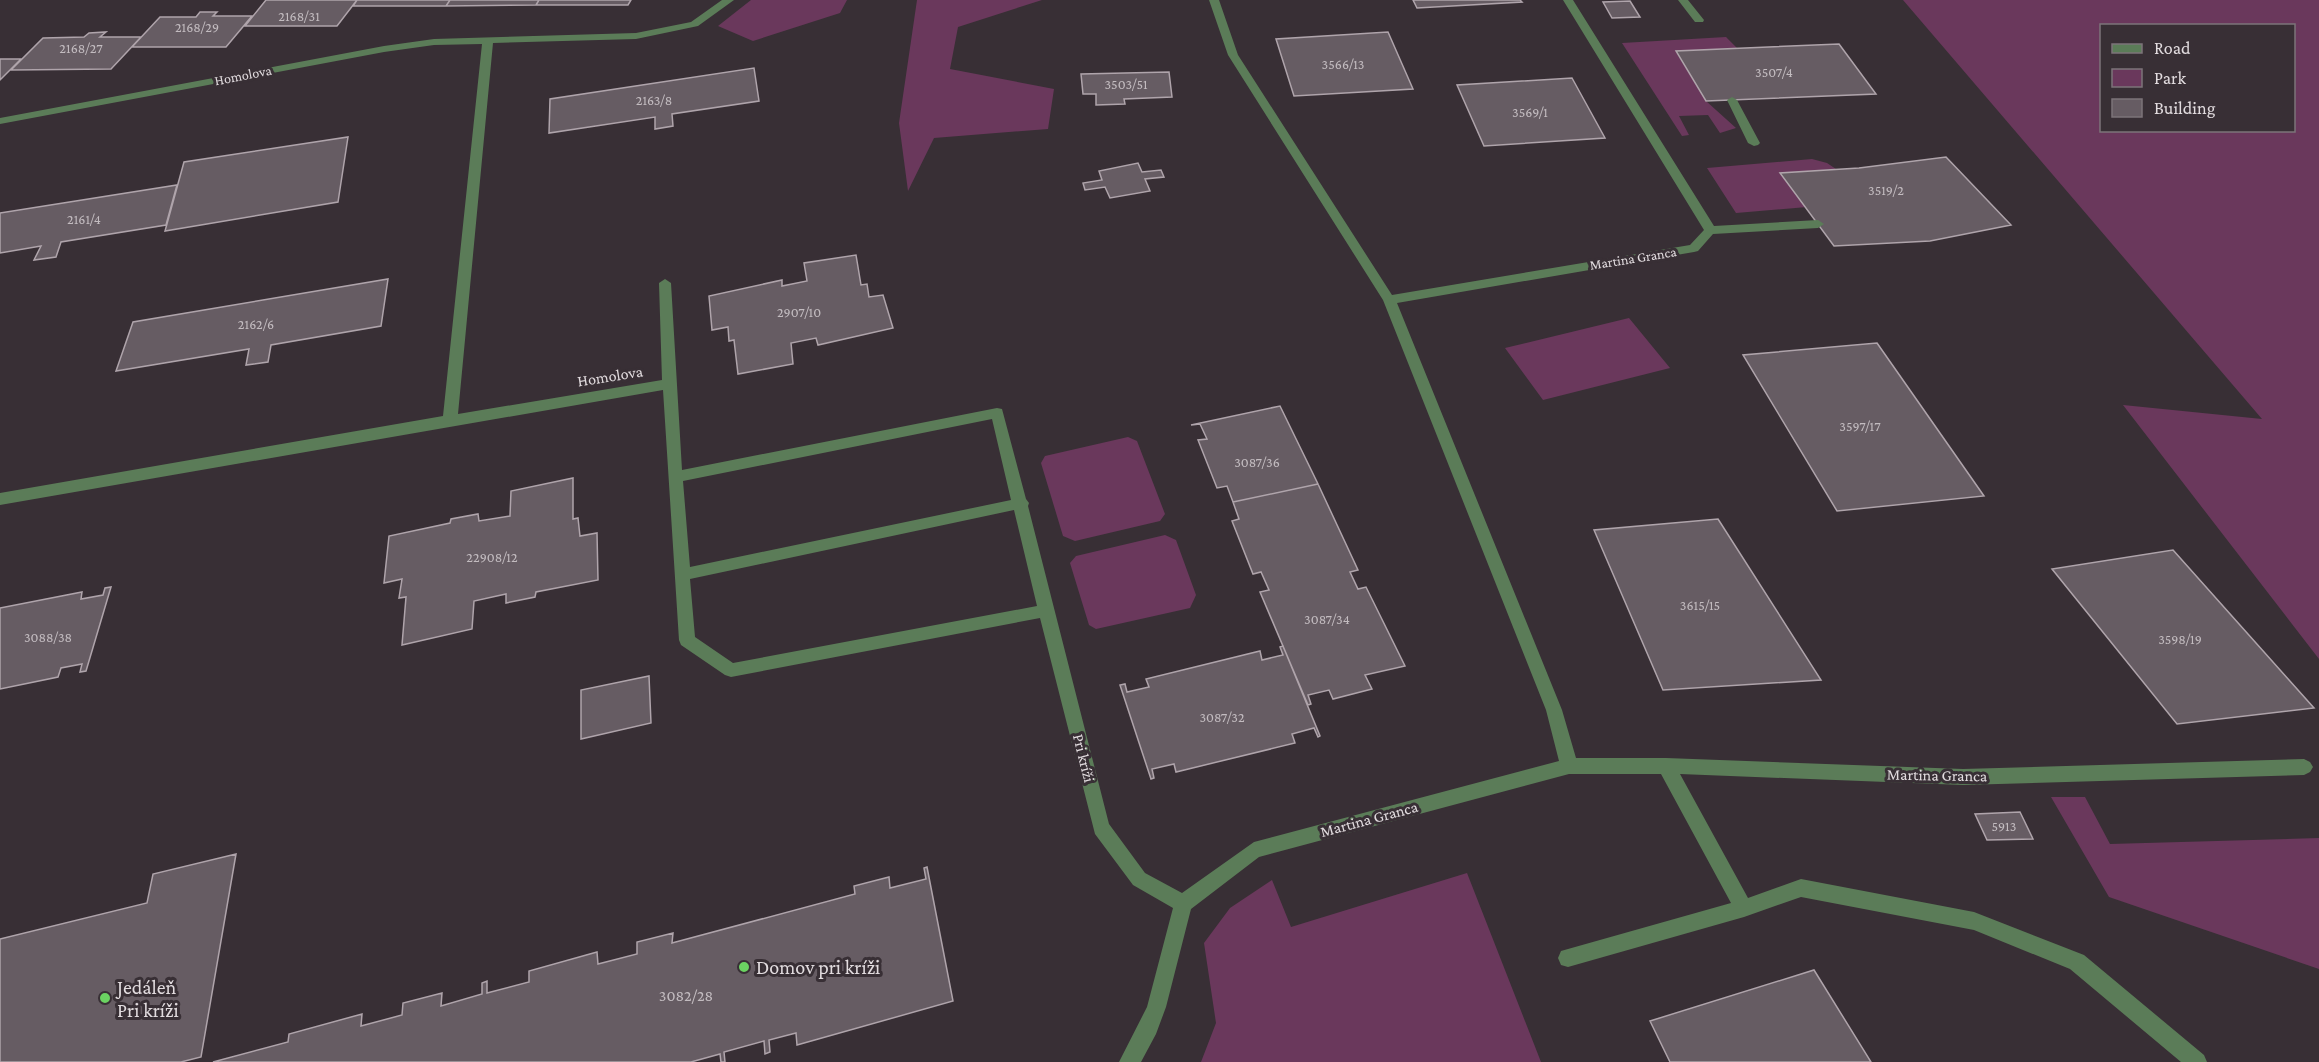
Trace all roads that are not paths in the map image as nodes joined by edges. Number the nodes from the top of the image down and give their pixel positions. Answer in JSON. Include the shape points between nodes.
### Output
{"nodes":[{"id":1,"x":729,"y":0,"type":"edge"},
{"id":2,"x":1214,"y":0,"type":"edge"},
{"id":3,"x":1568,"y":0,"type":"edge"},
{"id":4,"x":1683,"y":0,"type":"edge"},
{"id":5,"x":1699,"y":20,"type":"dead end"},
{"id":6,"x":488,"y":40,"type":"junction"},
{"id":7,"x":1732,"y":100,"type":"dead end"},
{"id":8,"x":0,"y":122,"type":"edge"},
{"id":9,"x":1754,"y":143,"type":"dead end"},
{"id":10,"x":1818,"y":224,"type":"dead end"},
{"id":11,"x":1710,"y":230,"type":"junction"},
{"id":12,"x":665,"y":283,"type":"dead end"},
{"id":13,"x":1389,"y":300,"type":"junction"},
{"id":14,"x":669,"y":384,"type":"junction"},
{"id":15,"x":450,"y":420,"type":"junction"},
{"id":16,"x":676,"y":477,"type":"junction"},
{"id":17,"x":0,"y":499,"type":"edge"},
{"id":18,"x":1022,"y":503,"type":"junction"},
{"id":19,"x":682,"y":575,"type":"junction"},
{"id":20,"x":1048,"y":610,"type":"junction"},
{"id":21,"x":1569,"y":766,"type":"junction"},
{"id":22,"x":1666,"y":766,"type":"junction"},
{"id":23,"x":2304,"y":767,"type":"dead end"},
{"id":24,"x":1183,"y":904,"type":"junction"},
{"id":25,"x":1744,"y":908,"type":"junction"},
{"id":26,"x":1568,"y":958,"type":"dead end"},
{"id":27,"x":1129,"y":1062,"type":"edge"},
{"id":28,"x":2197,"y":1062,"type":"edge"}],
"edges":[{"from":1,"to":6,"type":"street","name":"Homolova","via":[[694,24],[636,36]]},
{"from":2,"to":13,"type":"street","via":[[1233,55]]},
{"from":3,"to":11,"type":"street"},
{"from":4,"to":5,"type":"street"},
{"from":6,"to":8,"type":"street","name":"Homolova","via":[[384,49]]},
{"from":6,"to":15,"type":"street"},
{"from":7,"to":9,"type":"street"},
{"from":10,"to":11,"type":"street"},
{"from":11,"to":13,"type":"street","name":"Martina Granca","via":[[1694,248]]},
{"from":12,"to":14,"type":"street"},
{"from":13,"to":21,"type":"street","via":[[1554,710]]},
{"from":14,"to":15,"type":"street","name":"Homolova"},
{"from":14,"to":16,"type":"street"},
{"from":15,"to":17,"type":"street","name":"Homolova"},
{"from":16,"to":18,"type":"street","name":"Pri kríži","via":[[997,413]]},
{"from":16,"to":19,"type":"street"},
{"from":18,"to":19,"type":"street"},
{"from":18,"to":20,"type":"street","name":"Pri kríži"},
{"from":19,"to":20,"type":"street","via":[[687,640],[731,670]]},
{"from":20,"to":24,"type":"street","name":"Pri kríži","via":[[1101,828],[1139,879]]},
{"from":21,"to":22,"type":"street","name":"Martina Granca"},
{"from":21,"to":24,"type":"street","name":"Martina Granca","via":[[1254,850]]},
{"from":22,"to":23,"type":"street","name":"Martina Granca","via":[[1963,777]]},
{"from":22,"to":25,"type":"street"},
{"from":24,"to":27,"type":"street","via":[[1154,1010]]},
{"from":25,"to":26,"type":"street"},
{"from":25,"to":28,"type":"street","via":[[1801,888],[1974,921],[2077,962]]}]}
